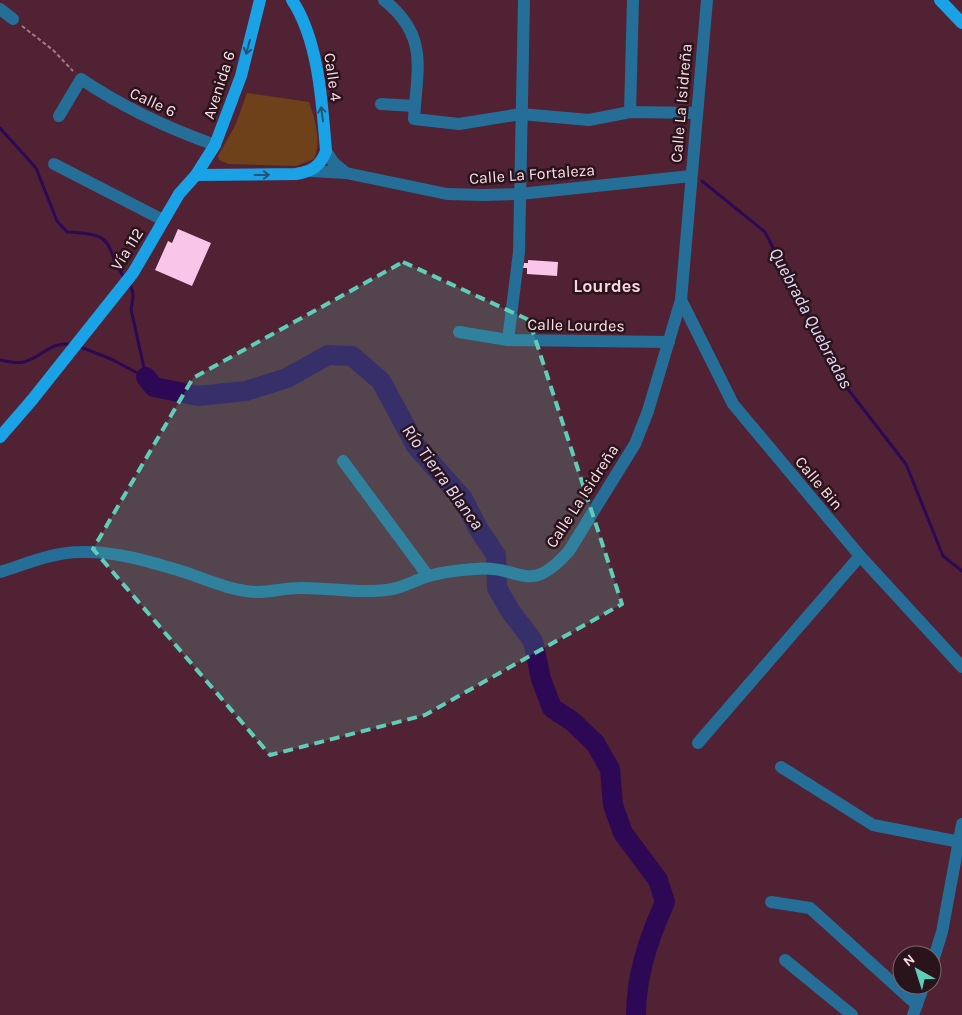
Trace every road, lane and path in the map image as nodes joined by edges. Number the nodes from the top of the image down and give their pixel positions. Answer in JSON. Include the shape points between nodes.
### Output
{"nodes":[{"id":1,"x":260,"y":0,"type":"edge"},
{"id":2,"x":292,"y":0,"type":"edge"},
{"id":3,"x":384,"y":0,"type":"edge"},
{"id":4,"x":524,"y":0,"type":"edge"},
{"id":5,"x":633,"y":0,"type":"edge"},
{"id":6,"x":707,"y":0,"type":"edge"},
{"id":7,"x":940,"y":0,"type":"edge"},
{"id":8,"x":0,"y":9,"type":"edge"},
{"id":9,"x":13,"y":19,"type":"joint"},
{"id":10,"x":962,"y":23,"type":"edge"},
{"id":11,"x":81,"y":79,"type":"junction"},
{"id":12,"x":381,"y":104,"type":"dead end"},
{"id":13,"x":415,"y":106,"type":"junction"},
{"id":14,"x":630,"y":112,"type":"junction"},
{"id":15,"x":696,"y":113,"type":"junction"},
{"id":16,"x":521,"y":114,"type":"junction"},
{"id":17,"x":59,"y":116,"type":"dead end"},
{"id":18,"x":215,"y":145,"type":"junction"},
{"id":19,"x":324,"y":157,"type":"junction"},
{"id":20,"x":54,"y":164,"type":"dead end"},
{"id":21,"x":311,"y":171,"type":"junction"},
{"id":22,"x":346,"y":173,"type":"junction"},
{"id":23,"x":196,"y":175,"type":"junction"},
{"id":24,"x":229,"y":175,"type":"junction"},
{"id":25,"x":691,"y":176,"type":"junction"},
{"id":26,"x":520,"y":194,"type":"junction"},
{"id":27,"x":163,"y":220,"type":"junction"},
{"id":28,"x":681,"y":300,"type":"junction"},
{"id":29,"x":460,"y":332,"type":"dead end"},
{"id":30,"x":508,"y":340,"type":"junction"},
{"id":31,"x":669,"y":342,"type":"junction"},
{"id":32,"x":0,"y":437,"type":"edge"},
{"id":33,"x":343,"y":461,"type":"dead end"},
{"id":34,"x":860,"y":556,"type":"junction"},
{"id":35,"x":0,"y":572,"type":"edge"},
{"id":36,"x":428,"y":576,"type":"junction"},
{"id":37,"x":962,"y":667,"type":"edge"},
{"id":38,"x":698,"y":743,"type":"dead end"},
{"id":39,"x":781,"y":767,"type":"dead end"},
{"id":40,"x":962,"y":824,"type":"edge"},
{"id":41,"x":960,"y":842,"type":"junction"},
{"id":42,"x":771,"y":902,"type":"dead end"},
{"id":43,"x":938,"y":945,"type":"edge"},
{"id":44,"x":785,"y":960,"type":"dead end"},
{"id":45,"x":920,"y":995,"type":"edge"},
{"id":46,"x":915,"y":1010,"type":"edge"},
{"id":47,"x":852,"y":1015,"type":"edge"}],
"edges":[{"from":1,"to":18,"type":"main road","name":"Avenida 6","one_way":true,"via":[[241,76]]},
{"from":19,"to":2,"type":"main road","name":"Calle 4","one_way":true,"via":[[314,56],[309,34]]},
{"from":3,"to":13,"type":"street","via":[[400,15],[418,50]]},
{"from":4,"to":16,"type":"street","name":"Calle Lourdes"},
{"from":5,"to":14,"type":"street"},
{"from":6,"to":15,"type":"street","name":"Calle La Isidreña"},
{"from":7,"to":10,"type":"main road"},
{"from":8,"to":9,"type":"street"},
{"from":9,"to":11,"type":"path","via":[[53,50]]},
{"from":11,"to":17,"type":"street"},
{"from":11,"to":18,"type":"street","name":"Calle 6","via":[[140,116]]},
{"from":12,"to":13,"type":"street"},
{"from":13,"to":16,"type":"street","via":[[414,119],[440,124]]},
{"from":14,"to":15,"type":"street"},
{"from":14,"to":16,"type":"street","via":[[590,120]]},
{"from":15,"to":25,"type":"street","name":"Calle La Isidreña"},
{"from":16,"to":26,"type":"street","name":"Calle Lourdes"},
{"from":18,"to":23,"type":"main road","name":"Avenida 6"},
{"from":18,"to":24,"type":"main road","via":[[213,163]]},
{"from":19,"to":21,"type":"main road"},
{"from":19,"to":22,"type":"street"},
{"from":20,"to":27,"type":"street"},
{"from":21,"to":22,"type":"street","name":"Calle La Fortaleza"},
{"from":24,"to":21,"type":"main road","one_way":true},
{"from":22,"to":26,"type":"street","name":"Calle La Fortaleza","via":[[447,194]]},
{"from":23,"to":24,"type":"main road"},
{"from":23,"to":27,"type":"main road","name":"Vía 112","via":[[184,186]]},
{"from":25,"to":26,"type":"street","name":"Calle La Fortaleza"},
{"from":25,"to":28,"type":"street","name":"Calle La Isidreña"},
{"from":26,"to":30,"type":"street","name":"Calle Lourdes","via":[[519,252]]},
{"from":27,"to":32,"type":"main road","name":"Vía 112","via":[[133,273]]},
{"from":28,"to":31,"type":"street","name":"Calle La Isidreña"},
{"from":28,"to":34,"type":"street","name":"Calle Bin","via":[[733,404]]},
{"from":29,"to":30,"type":"street"},
{"from":30,"to":31,"type":"street","name":"Calle Lourdes"},
{"from":31,"to":36,"type":"street","name":"Calle La Isidreña","via":[[635,444],[569,551],[556,566],[528,578],[486,568]]},
{"from":33,"to":36,"type":"street"},
{"from":34,"to":37,"type":"street","name":"Calle Bin"},
{"from":34,"to":38,"type":"street"},
{"from":35,"to":36,"type":"street","name":"Calle La Isidreña","via":[[57,555],[80,552],[141,558],[235,590],[259,592],[298,588],[386,590],[407,586]]},
{"from":39,"to":41,"type":"street","via":[[873,824]]},
{"from":40,"to":41,"type":"street"},
{"from":41,"to":43,"type":"street"},
{"from":42,"to":46,"type":"street","via":[[810,908]]},
{"from":44,"to":47,"type":"street"},
{"from":45,"to":46,"type":"street"}]}
